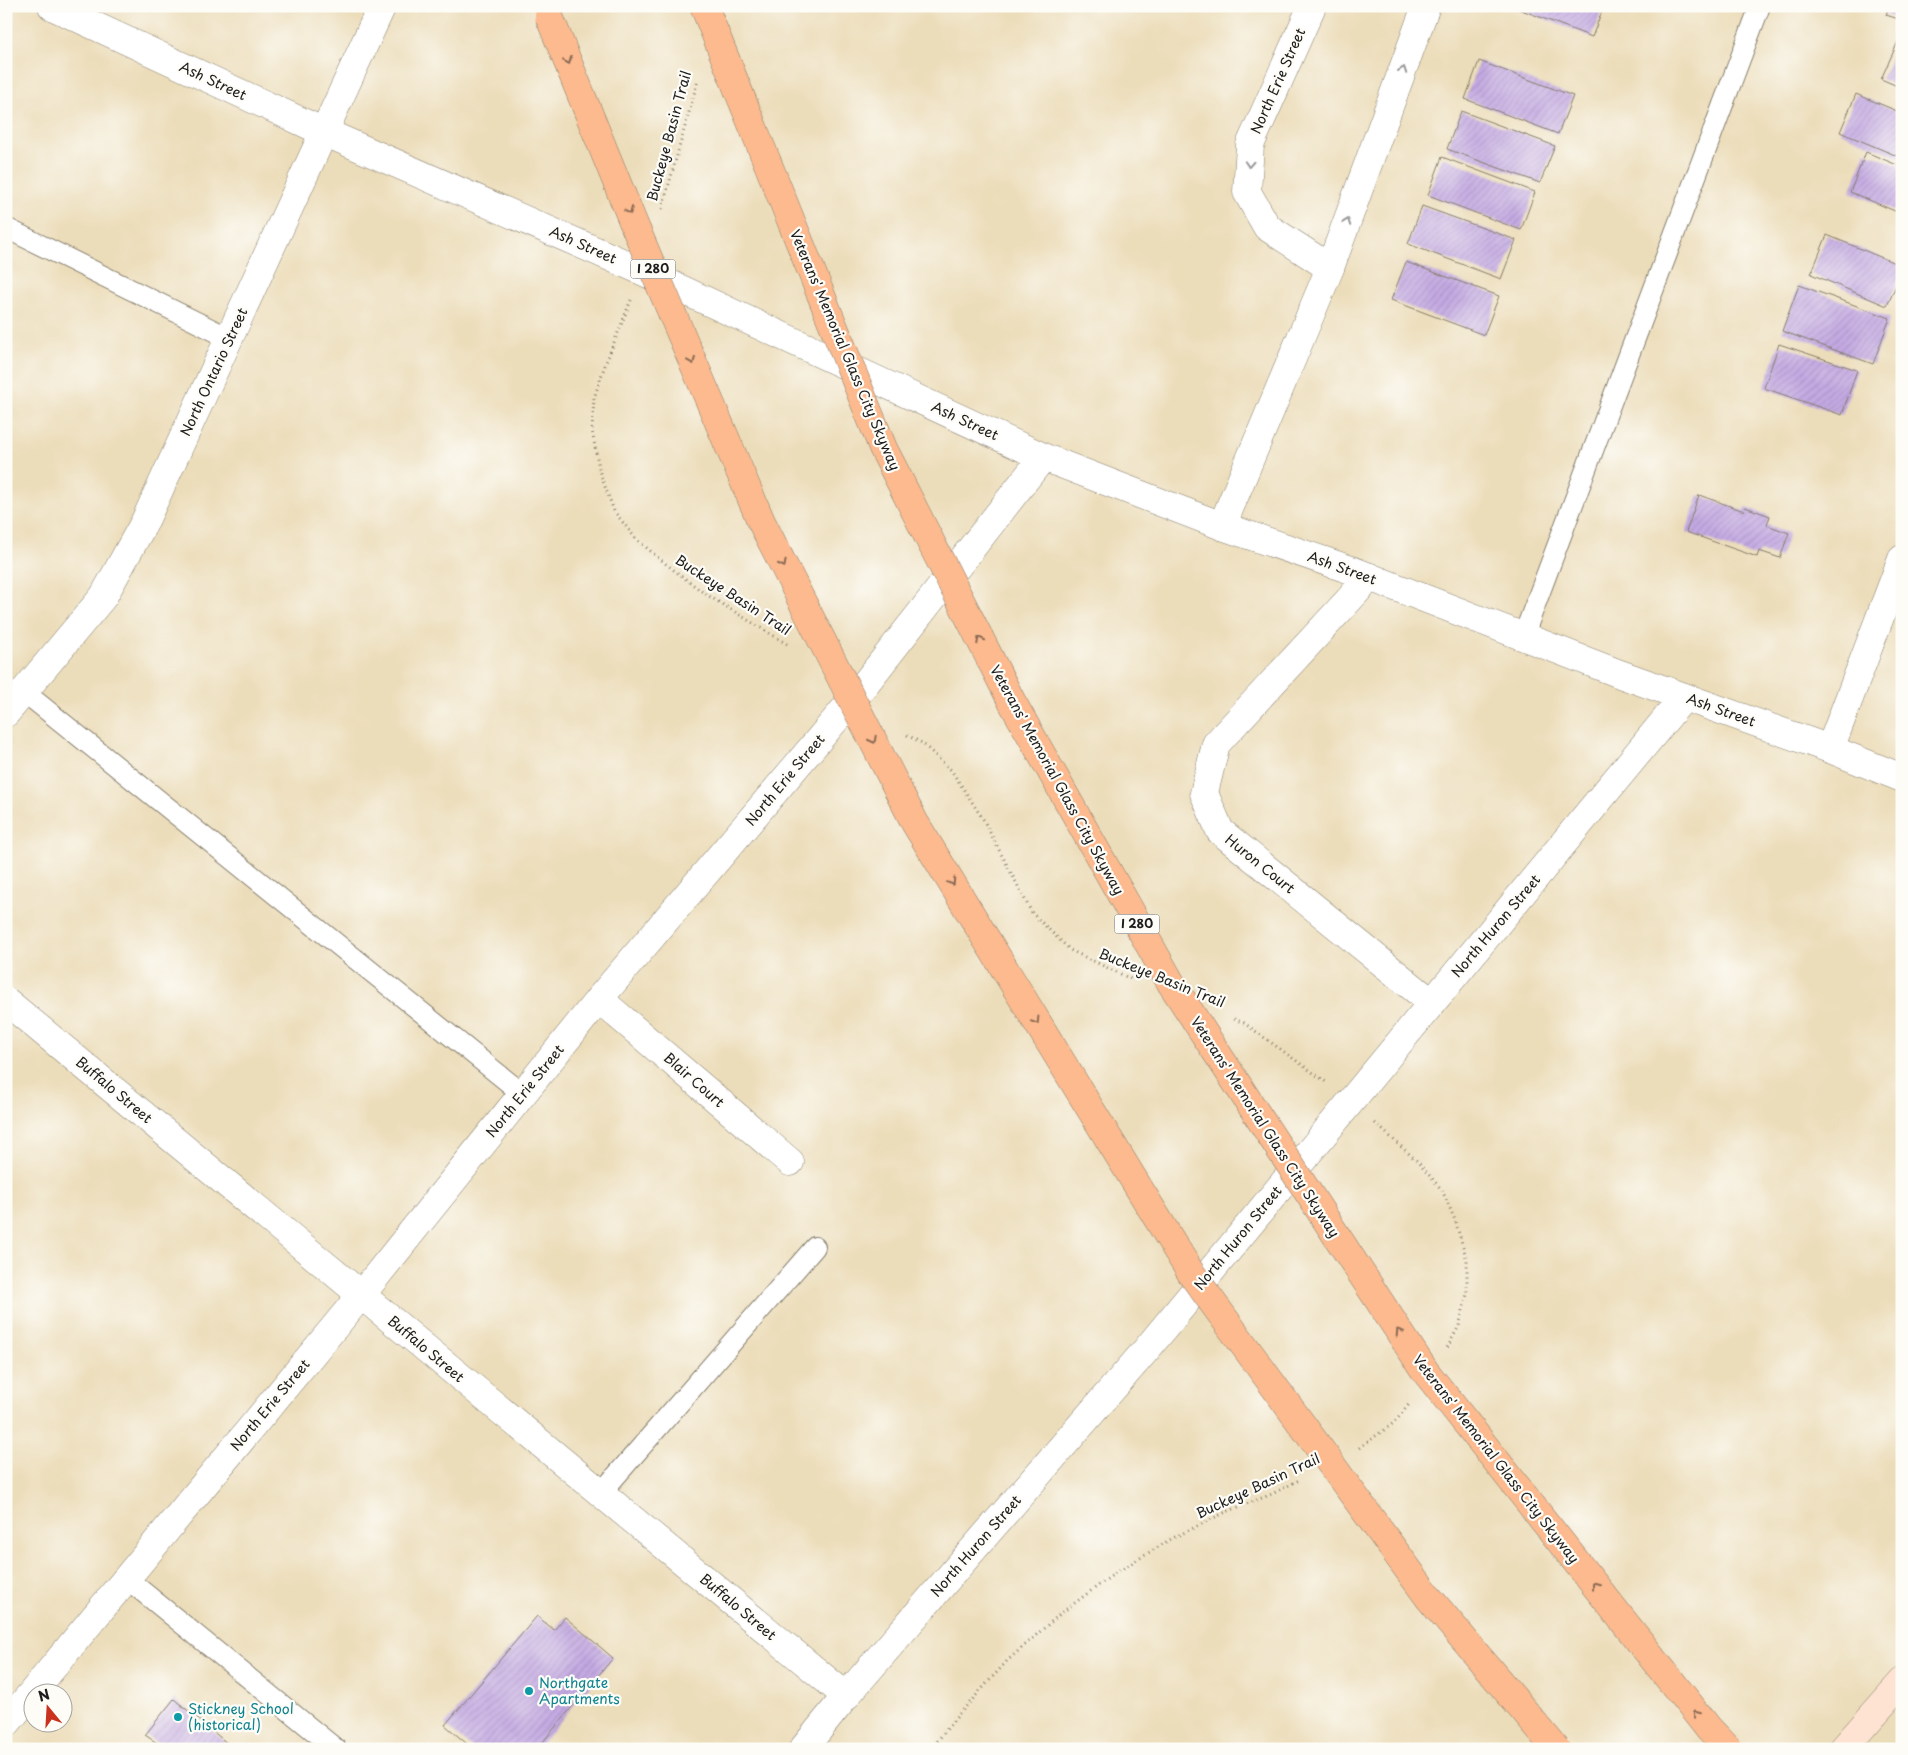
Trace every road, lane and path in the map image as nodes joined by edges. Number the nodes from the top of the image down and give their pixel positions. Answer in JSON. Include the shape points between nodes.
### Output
{"nodes":[{"id":1,"x":52,"y":6,"type":"edge"},
{"id":2,"x":382,"y":6,"type":"edge"},
{"id":3,"x":704,"y":6,"type":"edge"},
{"id":4,"x":1312,"y":6,"type":"edge"},
{"id":5,"x":1426,"y":6,"type":"edge"},
{"id":6,"x":1760,"y":6,"type":"edge"},
{"id":7,"x":549,"y":16,"type":"dead end"},
{"id":8,"x":698,"y":76,"type":"dead end"},
{"id":9,"x":324,"y":132,"type":"junction"},
{"id":10,"x":661,"y":213,"type":"dead end"},
{"id":11,"x":6,"y":228,"type":"edge"},
{"id":12,"x":1330,"y":268,"type":"junction"},
{"id":13,"x":634,"y":293,"type":"dead end"},
{"id":14,"x":229,"y":338,"type":"junction"},
{"id":15,"x":1043,"y":457,"type":"junction"},
{"id":16,"x":1222,"y":526,"type":"junction"},
{"id":17,"x":1902,"y":559,"type":"edge"},
{"id":18,"x":1370,"y":577,"type":"junction"},
{"id":19,"x":1523,"y":637,"type":"junction"},
{"id":20,"x":795,"y":649,"type":"dead end"},
{"id":21,"x":24,"y":690,"type":"junction"},
{"id":22,"x":1684,"y":697,"type":"junction"},
{"id":23,"x":6,"y":713,"type":"edge"},
{"id":24,"x":905,"y":734,"type":"dead end"},
{"id":25,"x":1830,"y":749,"type":"junction"},
{"id":26,"x":1902,"y":778,"type":"edge"},
{"id":27,"x":1136,"y":982,"type":"dead end"},
{"id":28,"x":599,"y":998,"type":"junction"},
{"id":29,"x":6,"y":1001,"type":"edge"},
{"id":30,"x":1432,"y":1003,"type":"junction"},
{"id":31,"x":1226,"y":1016,"type":"dead end"},
{"id":32,"x":1331,"y":1086,"type":"dead end"},
{"id":33,"x":523,"y":1094,"type":"junction"},
{"id":34,"x":1369,"y":1118,"type":"dead end"},
{"id":35,"x":790,"y":1162,"type":"dead end"},
{"id":36,"x":815,"y":1247,"type":"dead end"},
{"id":37,"x":361,"y":1295,"type":"junction"},
{"id":38,"x":1443,"y":1356,"type":"dead end"},
{"id":39,"x":1414,"y":1397,"type":"dead end"},
{"id":40,"x":1353,"y":1452,"type":"dead end"},
{"id":41,"x":1304,"y":1478,"type":"dead end"},
{"id":42,"x":601,"y":1493,"type":"junction"},
{"id":43,"x":126,"y":1578,"type":"junction"},
{"id":44,"x":1902,"y":1682,"type":"edge"},
{"id":45,"x":846,"y":1696,"type":"junction"},
{"id":46,"x":6,"y":1724,"type":"edge"},
{"id":47,"x":336,"y":1749,"type":"edge"},
{"id":48,"x":803,"y":1749,"type":"edge"},
{"id":49,"x":931,"y":1749,"type":"edge"},
{"id":50,"x":1556,"y":1749,"type":"edge"},
{"id":51,"x":1728,"y":1749,"type":"edge"},
{"id":52,"x":1843,"y":1749,"type":"edge"}],
"edges":[{"from":1,"to":9,"type":"street","name":"Ash Street"},
{"from":2,"to":9,"type":"street","name":"North Ontario Street"},
{"from":51,"to":3,"type":"highway","name":"Veterans' Memorial Glass City Skyway","number":"I 280","one_way":true,"bridge":true,"via":[[1709,1730],[1425,1371],[1171,983],[1012,702],[883,448]]},
{"from":4,"to":12,"type":"street","name":"North Erie Street","one_way":true,"via":[[1250,145],[1248,192],[1267,227]]},
{"from":12,"to":5,"type":"street","one_way":true},
{"from":6,"to":19,"type":"lane"},
{"from":7,"to":50,"type":"highway","number":"I 280","one_way":true,"bridge":true,"via":[[760,521],[915,823],[1191,1273],[1429,1598]]},
{"from":8,"to":10,"type":"path","name":"Buckeye Basin Trail"},
{"from":9,"to":14,"type":"street","name":"North Ontario Street"},
{"from":9,"to":15,"type":"street","name":"Ash Street","via":[[642,271]]},
{"from":11,"to":14,"type":"lane"},
{"from":12,"to":16,"type":"street"},
{"from":13,"to":20,"type":"path","name":"Buckeye Basin Trail","via":[[594,398],[592,431],[600,473],[614,511],[636,539],[704,593]]},
{"from":14,"to":21,"type":"street","name":"North Ontario Street","via":[[144,523],[103,597]]},
{"from":15,"to":16,"type":"street","name":"Ash Street"},
{"from":15,"to":28,"type":"street","name":"North Erie Street","via":[[854,698]]},
{"from":16,"to":18,"type":"street","name":"Ash Street"},
{"from":17,"to":25,"type":"street"},
{"from":18,"to":19,"type":"street","name":"Ash Street"},
{"from":18,"to":30,"type":"street","name":"Huron Court","via":[[1216,744],[1204,793],[1220,831]]},
{"from":19,"to":22,"type":"street","name":"Ash Street"},
{"from":21,"to":23,"type":"street","name":"North Ontario Street"},
{"from":21,"to":33,"type":"lane"},
{"from":22,"to":25,"type":"street","name":"Ash Street"},
{"from":22,"to":30,"type":"street","name":"North Huron Street"},
{"from":24,"to":27,"type":"path","name":"Buckeye Basin Trail","via":[[922,743],[951,770],[983,819],[1032,913],[1070,950]]},
{"from":25,"to":26,"type":"street","name":"Ash Street"},
{"from":28,"to":33,"type":"street","name":"North Erie Street"},
{"from":28,"to":35,"type":"street","name":"Blair Court"},
{"from":29,"to":37,"type":"street","name":"Buffalo Street"},
{"from":30,"to":45,"type":"street","name":"North Huron Street","via":[[1146,1350]]},
{"from":31,"to":32,"type":"path","name":"Buckeye Basin Trail","via":[[1244,1022]]},
{"from":33,"to":37,"type":"street","name":"North Erie Street"},
{"from":34,"to":38,"type":"path","via":[[1416,1160],[1442,1190],[1455,1220],[1467,1260],[1467,1294],[1459,1326]]},
{"from":36,"to":42,"type":"lane"},
{"from":37,"to":42,"type":"street","name":"Buffalo Street"},
{"from":37,"to":43,"type":"street","name":"North Erie Street"},
{"from":39,"to":40,"type":"path","via":[[1395,1422]]},
{"from":41,"to":49,"type":"path","name":"Buckeye Basin Trail","via":[[1173,1538],[1114,1574],[1061,1613],[1007,1660]]},
{"from":42,"to":45,"type":"street","name":"Buffalo Street"},
{"from":43,"to":46,"type":"street","name":"North Erie Street"},
{"from":43,"to":47,"type":"lane"},
{"from":44,"to":52,"type":"main road"},
{"from":45,"to":48,"type":"street","name":"North Huron Street"}]}
